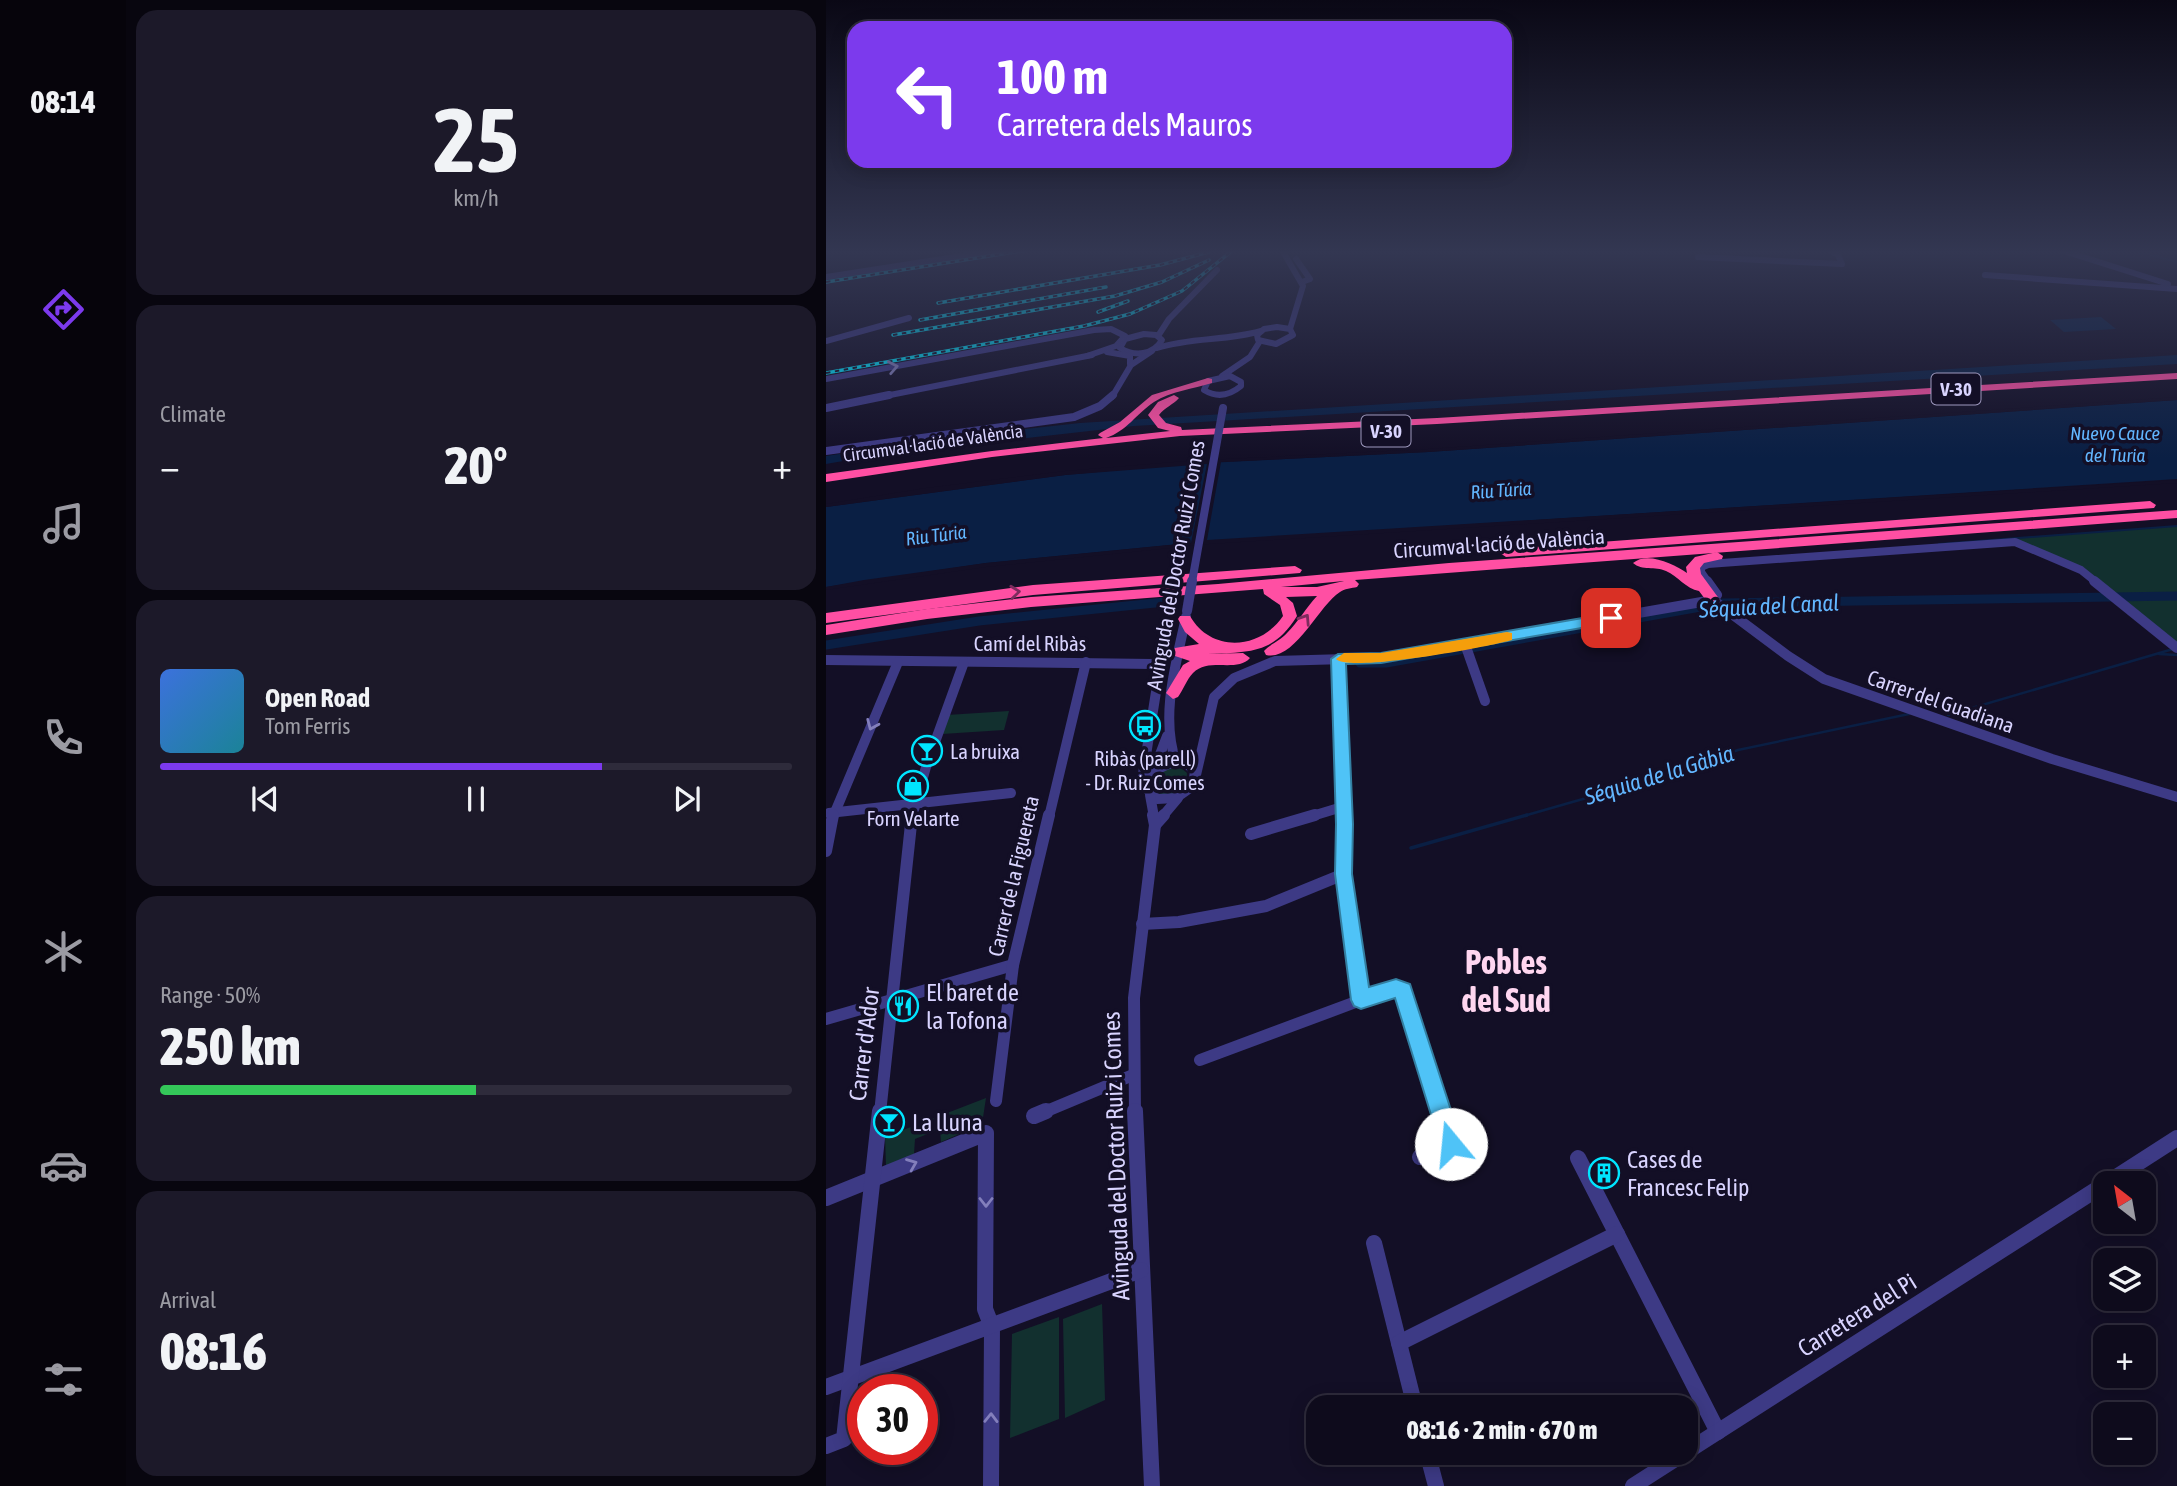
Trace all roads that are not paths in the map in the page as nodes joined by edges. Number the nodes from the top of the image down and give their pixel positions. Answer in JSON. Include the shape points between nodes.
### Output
{"nodes":[{"id":1,"x":904,"y":319,"type":"edge"},
{"id":2,"x":1169,"y":319,"type":"joint"},
{"id":3,"x":1286,"y":319,"type":"edge"},
{"id":4,"x":1294,"y":319,"type":"edge"},
{"id":5,"x":1272,"y":327,"type":"junction"},
{"id":6,"x":1290,"y":329,"type":"junction"},
{"id":7,"x":1261,"y":331,"type":"junction"},
{"id":8,"x":1144,"y":334,"type":"junction"},
{"id":9,"x":1160,"y":337,"type":"junction"},
{"id":10,"x":1231,"y":338,"type":"junction"},
{"id":11,"x":1259,"y":340,"type":"junction"},
{"id":12,"x":826,"y":341,"type":"edge"},
{"id":13,"x":1123,"y":341,"type":"junction"},
{"id":14,"x":1187,"y":341,"type":"junction"},
{"id":15,"x":1275,"y":344,"type":"junction"},
{"id":16,"x":1155,"y":349,"type":"junction"},
{"id":17,"x":1125,"y":352,"type":"junction"},
{"id":18,"x":1087,"y":356,"type":"junction"},
{"id":19,"x":1130,"y":364,"type":"junction"},
{"id":20,"x":2177,"y":376,"type":"edge"},
{"id":21,"x":1220,"y":377,"type":"junction"},
{"id":22,"x":826,"y":379,"type":"edge"},
{"id":23,"x":1238,"y":379,"type":"junction"},
{"id":24,"x":2177,"y":382,"type":"edge"},
{"id":25,"x":1209,"y":390,"type":"junction"},
{"id":26,"x":1232,"y":393,"type":"junction"},
{"id":27,"x":1947,"y":396,"type":"junction"},
{"id":28,"x":1735,"y":403,"type":"junction"},
{"id":29,"x":826,"y":408,"type":"edge"},
{"id":30,"x":1223,"y":408,"type":"junction"},
{"id":31,"x":1250,"y":428,"type":"junction"},
{"id":32,"x":826,"y":450,"type":"edge"},
{"id":33,"x":992,"y":454,"type":"junction"},
{"id":34,"x":826,"y":478,"type":"edge"},
{"id":35,"x":826,"y":485,"type":"edge"},
{"id":36,"x":2177,"y":503,"type":"edge"},
{"id":37,"x":2177,"y":514,"type":"edge"},
{"id":38,"x":2122,"y":519,"type":"junction"},
{"id":39,"x":1836,"y":544,"type":"junction"},
{"id":40,"x":1727,"y":547,"type":"junction"},
{"id":41,"x":1497,"y":553,"type":"junction"},
{"id":42,"x":1572,"y":565,"type":"junction"},
{"id":43,"x":1346,"y":586,"type":"junction"},
{"id":44,"x":1218,"y":589,"type":"junction"},
{"id":45,"x":1272,"y":592,"type":"junction"},
{"id":46,"x":1717,"y":604,"type":"junction"},
{"id":47,"x":1186,"y":615,"type":"junction"},
{"id":48,"x":826,"y":618,"type":"edge"},
{"id":49,"x":826,"y":630,"type":"edge"},
{"id":50,"x":1221,"y":648,"type":"junction"},
{"id":51,"x":1466,"y":648,"type":"junction"},
{"id":52,"x":2177,"y":648,"type":"edge"},
{"id":53,"x":1180,"y":652,"type":"junction"},
{"id":54,"x":1204,"y":659,"type":"junction"},
{"id":55,"x":826,"y":661,"type":"edge"},
{"id":56,"x":898,"y":662,"type":"junction"},
{"id":57,"x":964,"y":662,"type":"junction"},
{"id":58,"x":1086,"y":662,"type":"junction"},
{"id":59,"x":1338,"y":662,"type":"junction"},
{"id":60,"x":1174,"y":693,"type":"junction"},
{"id":61,"x":1485,"y":701,"type":"dead end"},
{"id":62,"x":1167,"y":735,"type":"junction"},
{"id":63,"x":1148,"y":741,"type":"junction"},
{"id":64,"x":1205,"y":741,"type":"junction"},
{"id":65,"x":1179,"y":762,"type":"junction"},
{"id":66,"x":1159,"y":767,"type":"junction"},
{"id":67,"x":1196,"y":775,"type":"junction"},
{"id":68,"x":1149,"y":791,"type":"junction"},
{"id":69,"x":1011,"y":793,"type":"dead end"},
{"id":70,"x":2177,"y":797,"type":"edge"},
{"id":71,"x":1178,"y":798,"type":"junction"},
{"id":72,"x":914,"y":803,"type":"junction"},
{"id":73,"x":1342,"y":807,"type":"junction"},
{"id":74,"x":830,"y":813,"type":"edge"},
{"id":75,"x":1155,"y":825,"type":"junction"},
{"id":76,"x":1251,"y":834,"type":"dead end"},
{"id":77,"x":826,"y":851,"type":"edge"},
{"id":78,"x":1343,"y":874,"type":"junction"},
{"id":79,"x":1142,"y":924,"type":"junction"},
{"id":80,"x":1013,"y":965,"type":"junction"},
{"id":81,"x":1361,"y":1000,"type":"junction"},
{"id":82,"x":892,"y":1001,"type":"junction"},
{"id":83,"x":826,"y":1019,"type":"edge"},
{"id":84,"x":1200,"y":1060,"type":"dead end"},
{"id":85,"x":1133,"y":1075,"type":"junction"},
{"id":86,"x":996,"y":1101,"type":"dead end"},
{"id":87,"x":1034,"y":1116,"type":"dead end"},
{"id":88,"x":2177,"y":1138,"type":"edge"},
{"id":89,"x":1420,"y":1157,"type":"dead end"},
{"id":90,"x":1578,"y":1158,"type":"dead end"},
{"id":91,"x":2126,"y":1171,"type":"edge"},
{"id":92,"x":872,"y":1180,"type":"junction"},
{"id":93,"x":2093,"y":1192,"type":"edge"},
{"id":94,"x":826,"y":1198,"type":"edge"},
{"id":95,"x":1617,"y":1234,"type":"junction"},
{"id":96,"x":1374,"y":1243,"type":"dead end"},
{"id":97,"x":1141,"y":1270,"type":"junction"},
{"id":98,"x":992,"y":1326,"type":"junction"},
{"id":99,"x":1399,"y":1343,"type":"junction"},
{"id":100,"x":850,"y":1374,"type":"edge"},
{"id":101,"x":861,"y":1374,"type":"edge"},
{"id":102,"x":847,"y":1379,"type":"edge"},
{"id":103,"x":826,"y":1387,"type":"edge"},
{"id":104,"x":1412,"y":1395,"type":"edge"},
{"id":105,"x":847,"y":1408,"type":"edge"},
{"id":106,"x":1718,"y":1432,"type":"junction"},
{"id":107,"x":826,"y":1446,"type":"edge"},
{"id":108,"x":1430,"y":1465,"type":"edge"},
{"id":109,"x":990,"y":1486,"type":"edge"},
{"id":110,"x":1152,"y":1486,"type":"edge"},
{"id":111,"x":1436,"y":1486,"type":"edge"},
{"id":112,"x":1633,"y":1486,"type":"edge"}],
"edges":[{"from":1,"to":12,"type":"street"},
{"from":2,"to":8,"type":"street"},
{"from":2,"to":9,"type":"street"},
{"from":3,"to":5,"type":"street"},
{"from":4,"to":6,"type":"street"},
{"from":5,"to":6,"type":"street"},
{"from":5,"to":7,"type":"street"},
{"from":6,"to":15,"type":"street","via":[[1291,338]]},
{"from":7,"to":10,"type":"street"},
{"from":7,"to":11,"type":"street"},
{"from":8,"to":9,"type":"street"},
{"from":8,"to":13,"type":"street"},
{"from":9,"to":14,"type":"street"},
{"from":9,"to":16,"type":"street","via":[[1161,344]]},
{"from":10,"to":11,"type":"street"},
{"from":10,"to":14,"type":"street"},
{"from":11,"to":15,"type":"street"},
{"from":11,"to":21,"type":"street","via":[[1245,361]]},
{"from":13,"to":17,"type":"street","via":[[1119,346]]},
{"from":13,"to":18,"type":"street"},
{"from":22,"to":13,"type":"street","one_way":true,"via":[[1099,330],[1120,332]]},
{"from":14,"to":16,"type":"street"},
{"from":15,"to":23,"type":"street","via":[[1252,359]]},
{"from":16,"to":17,"type":"street"},
{"from":16,"to":19,"type":"street"},
{"from":17,"to":18,"type":"street"},
{"from":17,"to":19,"type":"street"},
{"from":18,"to":29,"type":"street"},
{"from":19,"to":32,"type":"street","via":[[1110,399],[1074,417]]},
{"from":20,"to":28,"type":"highway","name":"Circumval·lació de València","number":"V-30"},
{"from":21,"to":23,"type":"street"},
{"from":21,"to":25,"type":"street"},
{"from":23,"to":26,"type":"street","name":"Avinguda del Doctor Ruiz i Comes","via":[[1241,386]]},
{"from":24,"to":27,"type":"highway","name":"Circumval·lació de València","number":"V-30"},
{"from":25,"to":26,"type":"street"},
{"from":25,"to":30,"type":"street"},
{"from":25,"to":31,"type":"highway","via":[[1168,400],[1153,415],[1162,426],[1182,430]]},
{"from":25,"to":33,"type":"highway","via":[[1162,395],[1148,402],[1127,425],[1110,433]]},
{"from":26,"to":30,"type":"street","name":"Avinguda del Doctor Ruiz i Comes"},
{"from":27,"to":28,"type":"highway"},
{"from":27,"to":35,"type":"highway","name":"Circumval·lació de València","number":"V-30","via":[[1177,441]]},
{"from":28,"to":31,"type":"highway","name":"Circumval·lació de València","number":"V-30"},
{"from":30,"to":47,"type":"street","name":"Avinguda del Doctor Ruiz i Comes","bridge":true},
{"from":31,"to":33,"type":"highway","name":"Circumval·lació de València","number":"V-30"},
{"from":33,"to":34,"type":"highway","name":"Circumval·lació de València","number":"V-30"},
{"from":36,"to":41,"type":"highway","name":"Circumval·lació de València"},
{"from":37,"to":38,"type":"highway","name":"Circumval·lació de València"},
{"from":38,"to":39,"type":"highway"},
{"from":38,"to":40,"type":"highway","name":"Circumval·lació de València"},
{"from":39,"to":42,"type":"highway"},
{"from":39,"to":46,"type":"highway","via":[[1700,560],[1693,567],[1694,575]]},
{"from":40,"to":41,"type":"highway"},
{"from":40,"to":44,"type":"highway","name":"Circumval·lació de València"},
{"from":48,"to":41,"type":"highway","name":"Circumval·lació de València","one_way":true,"via":[[1033,590]]},
{"from":42,"to":43,"type":"highway"},
{"from":42,"to":46,"type":"highway","via":[[1660,563],[1677,570]]},
{"from":43,"to":45,"type":"highway","via":[[1317,592]]},
{"from":54,"to":43,"type":"highway","one_way":true,"via":[[1249,658],[1277,649],[1324,596]]},
{"from":44,"to":45,"type":"highway"},
{"from":44,"to":49,"type":"highway","name":"Circumval·lació de València","via":[[1031,602]]},
{"from":45,"to":50,"type":"highway","via":[[1286,603],[1290,616],[1284,629],[1270,641],[1248,649]]},
{"from":46,"to":51,"type":"street"},
{"from":46,"to":52,"type":"street","via":[[1717,595],[1701,572],[1708,564],[2021,543],[2075,567]]},
{"from":46,"to":70,"type":"street","name":"Carrer del Guadiana","via":[[1825,679],[2052,759]]},
{"from":47,"to":50,"type":"highway","via":[[1189,627],[1202,640]]},
{"from":47,"to":53,"type":"street","name":"Avinguda del Doctor Ruiz i Comes"},
{"from":50,"to":53,"type":"highway"},
{"from":51,"to":59,"type":"street"},
{"from":51,"to":61,"type":"street"},
{"from":53,"to":54,"type":"highway"},
{"from":53,"to":60,"type":"street","name":"Avinguda del Doctor Ruiz i Comes"},
{"from":54,"to":60,"type":"highway","via":[[1188,669]]},
{"from":55,"to":56,"type":"street","name":"Camí del Ribàs"},
{"from":56,"to":57,"type":"street","name":"Camí del Ribàs"},
{"from":56,"to":74,"type":"street","one_way":true},
{"from":57,"to":58,"type":"street","name":"Camí del Ribàs"},
{"from":57,"to":72,"type":"street","name":"Carrer d'Ador"},
{"from":58,"to":63,"type":"street","name":"Camí del Ribàs","via":[[1156,666],[1159,673]]},
{"from":58,"to":80,"type":"street","name":"Carrer de la Figuereta"},
{"from":59,"to":64,"type":"street","via":[[1282,659],[1234,678],[1214,697]]},
{"from":59,"to":73,"type":"street"},
{"from":60,"to":62,"type":"street","name":"Avinguda del Doctor Ruiz i Comes"},
{"from":62,"to":63,"type":"street","via":[[1153,746]]},
{"from":62,"to":65,"type":"street","name":"Avinguda del Doctor Ruiz i Comes","via":[[1169,750]]},
{"from":62,"to":66,"type":"street","name":"Avinguda del Doctor Ruiz i Comes"},
{"from":63,"to":66,"type":"street"},
{"from":63,"to":68,"type":"street","name":"Camí del Ribàs","via":[[1143,774]]},
{"from":64,"to":65,"type":"street"},
{"from":64,"to":67,"type":"street"},
{"from":65,"to":66,"type":"street"},
{"from":65,"to":67,"type":"street","via":[[1192,767]]},
{"from":66,"to":68,"type":"street","via":[[1150,776]]},
{"from":67,"to":71,"type":"street","via":[[1189,791]]},
{"from":68,"to":71,"type":"street","via":[[1165,801]]},
{"from":68,"to":75,"type":"street","name":"Avinguda del Doctor Ruiz i Comes"},
{"from":69,"to":72,"type":"street"},
{"from":71,"to":75,"type":"street"},
{"from":72,"to":74,"type":"street"},
{"from":72,"to":82,"type":"street","name":"Carrer d'Ador"},
{"from":73,"to":76,"type":"street"},
{"from":73,"to":78,"type":"street"},
{"from":74,"to":77,"type":"street"},
{"from":75,"to":79,"type":"street","name":"Avinguda del Doctor Ruiz i Comes"},
{"from":78,"to":79,"type":"street","via":[[1266,906]]},
{"from":78,"to":81,"type":"street"},
{"from":79,"to":85,"type":"street","name":"Avinguda del Doctor Ruiz i Comes","via":[[1134,998]]},
{"from":80,"to":82,"type":"street"},
{"from":80,"to":86,"type":"street","name":"Carrer de la Figuereta"},
{"from":81,"to":84,"type":"street"},
{"from":81,"to":89,"type":"street","via":[[1396,988],[1403,991],[1451,1144]]},
{"from":82,"to":83,"type":"street"},
{"from":82,"to":92,"type":"street","name":"Carrer d'Ador"},
{"from":85,"to":87,"type":"street"},
{"from":85,"to":97,"type":"street","name":"Avinguda del Doctor Ruiz i Comes"},
{"from":88,"to":91,"type":"street","name":"Carretera del Pi"},
{"from":90,"to":95,"type":"street"},
{"from":92,"to":94,"type":"street"},
{"from":92,"to":98,"type":"street","one_way":true,"via":[[986,1133],[985,1309]]},
{"from":92,"to":100,"type":"street","name":"Carrer d'Ador"},
{"from":93,"to":106,"type":"street","name":"Carretera del Pi"},
{"from":95,"to":99,"type":"street"},
{"from":95,"to":106,"type":"street"},
{"from":96,"to":99,"type":"street"},
{"from":97,"to":98,"type":"street"},
{"from":97,"to":110,"type":"street","name":"Avinguda del Doctor Ruiz i Comes"},
{"from":98,"to":101,"type":"street"},
{"from":109,"to":98,"type":"street","one_way":true},
{"from":99,"to":104,"type":"street"},
{"from":102,"to":103,"type":"street"},
{"from":105,"to":107,"type":"street","name":"Carrer d'Ador","via":[[844,1438]]},
{"from":106,"to":112,"type":"street","name":"Carretera del Pi"},
{"from":108,"to":111,"type":"street"}]}
